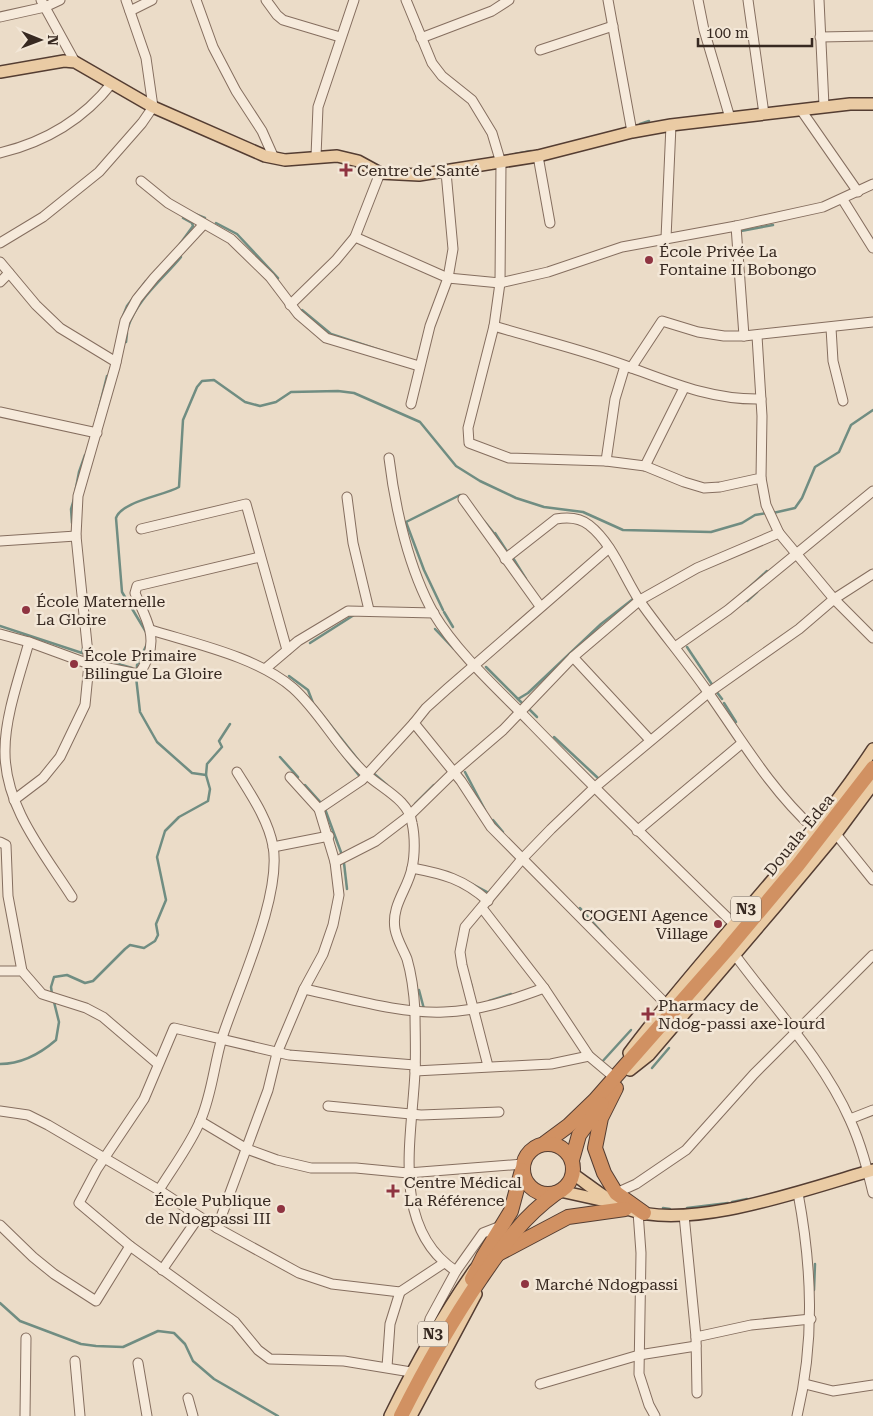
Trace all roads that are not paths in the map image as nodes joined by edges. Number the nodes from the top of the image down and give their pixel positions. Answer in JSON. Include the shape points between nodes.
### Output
{"nodes":[{"id":1,"x":60,"y":0,"type":"edge"},
{"id":2,"x":126,"y":0,"type":"edge"},
{"id":3,"x":152,"y":0,"type":"edge"},
{"id":4,"x":196,"y":0,"type":"edge"},
{"id":5,"x":266,"y":0,"type":"edge"},
{"id":6,"x":354,"y":0,"type":"edge"},
{"id":7,"x":406,"y":0,"type":"edge"},
{"id":8,"x":508,"y":0,"type":"edge"},
{"id":9,"x":608,"y":0,"type":"edge"},
{"id":10,"x":698,"y":0,"type":"edge"},
{"id":11,"x":748,"y":0,"type":"edge"},
{"id":12,"x":819,"y":0,"type":"edge"},
{"id":13,"x":43,"y":3,"type":"edge"},
{"id":14,"x":130,"y":11,"type":"junction"},
{"id":15,"x":0,"y":17,"type":"edge"},
{"id":16,"x":613,"y":26,"type":"junction"},
{"id":17,"x":873,"y":36,"type":"edge"},
{"id":18,"x":340,"y":37,"type":"junction"},
{"id":19,"x":820,"y":37,"type":"junction"},
{"id":20,"x":421,"y":38,"type":"junction"},
{"id":21,"x":540,"y":50,"type":"dead end"},
{"id":22,"x":75,"y":62,"type":"junction"},
{"id":23,"x":0,"y":72,"type":"edge"},
{"id":24,"x":112,"y":83,"type":"junction"},
{"id":25,"x":873,"y":104,"type":"edge"},
{"id":26,"x":824,"y":106,"type":"junction"},
{"id":27,"x":153,"y":107,"type":"junction"},
{"id":28,"x":801,"y":110,"type":"junction"},
{"id":29,"x":764,"y":114,"type":"junction"},
{"id":30,"x":730,"y":118,"type":"junction"},
{"id":31,"x":671,"y":125,"type":"junction"},
{"id":32,"x":632,"y":132,"type":"junction"},
{"id":33,"x":0,"y":153,"type":"edge"},
{"id":34,"x":316,"y":156,"type":"junction"},
{"id":35,"x":538,"y":156,"type":"junction"},
{"id":36,"x":274,"y":158,"type":"junction"},
{"id":37,"x":501,"y":162,"type":"junction"},
{"id":38,"x":446,"y":172,"type":"junction"},
{"id":39,"x":380,"y":173,"type":"junction"},
{"id":40,"x":141,"y":181,"type":"dead end"},
{"id":41,"x":873,"y":184,"type":"edge"},
{"id":42,"x":858,"y":192,"type":"junction"},
{"id":43,"x":843,"y":200,"type":"junction"},
{"id":44,"x":550,"y":223,"type":"dead end"},
{"id":45,"x":204,"y":224,"type":"junction"},
{"id":46,"x":736,"y":226,"type":"junction"},
{"id":47,"x":355,"y":237,"type":"junction"},
{"id":48,"x":666,"y":238,"type":"junction"},
{"id":49,"x":0,"y":243,"type":"edge"},
{"id":50,"x":873,"y":248,"type":"edge"},
{"id":51,"x":0,"y":262,"type":"edge"},
{"id":52,"x":9,"y":273,"type":"junction"},
{"id":53,"x":448,"y":278,"type":"junction"},
{"id":54,"x":0,"y":282,"type":"edge"},
{"id":55,"x":500,"y":283,"type":"junction"},
{"id":56,"x":290,"y":305,"type":"junction"},
{"id":57,"x":873,"y":322,"type":"edge"},
{"id":58,"x":494,"y":326,"type":"junction"},
{"id":59,"x":831,"y":328,"type":"junction"},
{"id":60,"x":744,"y":336,"type":"junction"},
{"id":61,"x":757,"y":336,"type":"junction"},
{"id":62,"x":116,"y":362,"type":"junction"},
{"id":63,"x":419,"y":366,"type":"junction"},
{"id":64,"x":628,"y":367,"type":"junction"},
{"id":65,"x":684,"y":388,"type":"junction"},
{"id":66,"x":761,"y":399,"type":"junction"},
{"id":67,"x":843,"y":401,"type":"dead end"},
{"id":68,"x":410,"y":404,"type":"dead end"},
{"id":69,"x":0,"y":412,"type":"edge"},
{"id":70,"x":96,"y":434,"type":"junction"},
{"id":71,"x":389,"y":458,"type":"dead end"},
{"id":72,"x":606,"y":461,"type":"junction"},
{"id":73,"x":645,"y":466,"type":"junction"},
{"id":74,"x":761,"y":478,"type":"junction"},
{"id":75,"x":873,"y":491,"type":"edge"},
{"id":76,"x":347,"y":497,"type":"dead end"},
{"id":77,"x":463,"y":499,"type":"dead end"},
{"id":78,"x":141,"y":529,"type":"dead end"},
{"id":79,"x":779,"y":533,"type":"junction"},
{"id":80,"x":76,"y":536,"type":"junction"},
{"id":81,"x":0,"y":541,"type":"edge"},
{"id":82,"x":609,"y":548,"type":"junction"},
{"id":83,"x":798,"y":553,"type":"junction"},
{"id":84,"x":260,"y":557,"type":"junction"},
{"id":85,"x":506,"y":559,"type":"junction"},
{"id":86,"x":873,"y":574,"type":"edge"},
{"id":87,"x":834,"y":599,"type":"junction"},
{"id":88,"x":640,"y":600,"type":"junction"},
{"id":89,"x":540,"y":606,"type":"junction"},
{"id":90,"x":369,"y":610,"type":"junction"},
{"id":91,"x":434,"y":613,"type":"junction"},
{"id":92,"x":151,"y":630,"type":"junction"},
{"id":93,"x":0,"y":634,"type":"edge"},
{"id":94,"x":873,"y":638,"type":"edge"},
{"id":95,"x":29,"y":642,"type":"junction"},
{"id":96,"x":675,"y":647,"type":"junction"},
{"id":97,"x":287,"y":650,"type":"junction"},
{"id":98,"x":573,"y":658,"type":"junction"},
{"id":99,"x":89,"y":664,"type":"junction"},
{"id":100,"x":475,"y":665,"type":"junction"},
{"id":101,"x":265,"y":669,"type":"junction"},
{"id":102,"x":708,"y":693,"type":"junction"},
{"id":103,"x":520,"y":712,"type":"junction"},
{"id":104,"x":414,"y":723,"type":"junction"},
{"id":105,"x":650,"y":740,"type":"junction"},
{"id":106,"x":742,"y":744,"type":"junction"},
{"id":107,"x":873,"y":749,"type":"edge"},
{"id":108,"x":873,"y":768,"type":"edge"},
{"id":109,"x":236,"y":772,"type":"dead end"},
{"id":110,"x":454,"y":772,"type":"junction"},
{"id":111,"x":368,"y":775,"type":"junction"},
{"id":112,"x":290,"y":777,"type":"dead end"},
{"id":113,"x":873,"y":784,"type":"edge"},
{"id":114,"x":4,"y":787,"type":"edge"},
{"id":115,"x":594,"y":788,"type":"junction"},
{"id":116,"x":14,"y":800,"type":"junction"},
{"id":117,"x":319,"y":809,"type":"junction"},
{"id":118,"x":410,"y":815,"type":"junction"},
{"id":119,"x":814,"y":829,"type":"junction"},
{"id":120,"x":636,"y":830,"type":"junction"},
{"id":121,"x":836,"y":834,"type":"junction"},
{"id":122,"x":329,"y":836,"type":"junction"},
{"id":123,"x":0,"y":842,"type":"edge"},
{"id":124,"x":273,"y":847,"type":"junction"},
{"id":125,"x":522,"y":859,"type":"junction"},
{"id":126,"x":336,"y":862,"type":"junction"},
{"id":127,"x":412,"y":868,"type":"junction"},
{"id":128,"x":873,"y":880,"type":"edge"},
{"id":129,"x":72,"y":898,"type":"dead end"},
{"id":130,"x":485,"y":904,"type":"junction"},
{"id":131,"x":734,"y":924,"type":"junction"},
{"id":132,"x":735,"y":954,"type":"junction"},
{"id":133,"x":873,"y":954,"type":"edge"},
{"id":134,"x":22,"y":970,"type":"junction"},
{"id":135,"x":0,"y":971,"type":"edge"},
{"id":136,"x":544,"y":988,"type":"junction"},
{"id":137,"x":304,"y":989,"type":"junction"},
{"id":138,"x":669,"y":1008,"type":"junction"},
{"id":139,"x":475,"y":1009,"type":"junction"},
{"id":140,"x":415,"y":1011,"type":"junction"},
{"id":141,"x":794,"y":1032,"type":"junction"},
{"id":142,"x":222,"y":1040,"type":"junction"},
{"id":143,"x":277,"y":1053,"type":"junction"},
{"id":144,"x":589,"y":1056,"type":"junction"},
{"id":145,"x":158,"y":1064,"type":"junction"},
{"id":146,"x":488,"y":1066,"type":"junction"},
{"id":147,"x":415,"y":1068,"type":"junction"},
{"id":148,"x":620,"y":1076,"type":"junction"},
{"id":149,"x":328,"y":1106,"type":"dead end"},
{"id":150,"x":873,"y":1110,"type":"edge"},
{"id":151,"x":0,"y":1111,"type":"edge"},
{"id":152,"x":499,"y":1112,"type":"dead end"},
{"id":153,"x":411,"y":1115,"type":"junction"},
{"id":154,"x":850,"y":1119,"type":"junction"},
{"id":155,"x":200,"y":1121,"type":"junction"},
{"id":156,"x":545,"y":1143,"type":"junction"},
{"id":157,"x":247,"y":1149,"type":"junction"},
{"id":158,"x":105,"y":1158,"type":"junction"},
{"id":159,"x":523,"y":1167,"type":"junction"},
{"id":160,"x":573,"y":1167,"type":"junction"},
{"id":161,"x":871,"y":1171,"type":"edge"},
{"id":162,"x":408,"y":1173,"type":"junction"},
{"id":163,"x":159,"y":1190,"type":"junction"},
{"id":164,"x":558,"y":1192,"type":"junction"},
{"id":165,"x":798,"y":1193,"type":"junction"},
{"id":166,"x":873,"y":1193,"type":"edge"},
{"id":167,"x":628,"y":1206,"type":"junction"},
{"id":168,"x":684,"y":1215,"type":"junction"},
{"id":169,"x":198,"y":1218,"type":"junction"},
{"id":170,"x":0,"y":1225,"type":"edge"},
{"id":171,"x":501,"y":1226,"type":"junction"},
{"id":172,"x":216,"y":1228,"type":"junction"},
{"id":173,"x":130,"y":1246,"type":"junction"},
{"id":174,"x":491,"y":1258,"type":"junction"},
{"id":175,"x":444,"y":1263,"type":"junction"},
{"id":176,"x":162,"y":1270,"type":"junction"},
{"id":177,"x":456,"y":1271,"type":"junction"},
{"id":178,"x":400,"y":1292,"type":"junction"},
{"id":179,"x":811,"y":1319,"type":"junction"},
{"id":180,"x":26,"y":1338,"type":"dead end"},
{"id":181,"x":429,"y":1341,"type":"junction"},
{"id":182,"x":696,"y":1342,"type":"junction"},
{"id":183,"x":639,"y":1356,"type":"junction"},
{"id":184,"x":75,"y":1361,"type":"dead end"},
{"id":185,"x":138,"y":1363,"type":"dead end"},
{"id":186,"x":387,"y":1367,"type":"junction"},
{"id":187,"x":411,"y":1372,"type":"junction"},
{"id":188,"x":540,"y":1384,"type":"dead end"},
{"id":189,"x":805,"y":1384,"type":"junction"},
{"id":190,"x":873,"y":1385,"type":"edge"},
{"id":191,"x":697,"y":1393,"type":"dead end"},
{"id":192,"x":188,"y":1398,"type":"dead end"},
{"id":193,"x":25,"y":1416,"type":"edge"},
{"id":194,"x":80,"y":1416,"type":"edge"},
{"id":195,"x":147,"y":1416,"type":"edge"},
{"id":196,"x":193,"y":1416,"type":"edge"},
{"id":197,"x":390,"y":1416,"type":"edge"},
{"id":198,"x":401,"y":1416,"type":"edge"},
{"id":199,"x":411,"y":1416,"type":"edge"},
{"id":200,"x":655,"y":1416,"type":"edge"},
{"id":201,"x":797,"y":1416,"type":"edge"}],
"edges":[{"from":1,"to":13,"type":"street"},
{"from":2,"to":14,"type":"street"},
{"from":3,"to":14,"type":"street"},
{"from":4,"to":36,"type":"street","via":[[213,47]]},
{"from":5,"to":18,"type":"street","via":[[284,20]]},
{"from":6,"to":18,"type":"street"},
{"from":7,"to":20,"type":"street"},
{"from":8,"to":20,"type":"street","via":[[479,17]]},
{"from":9,"to":16,"type":"street"},
{"from":10,"to":30,"type":"street"},
{"from":11,"to":29,"type":"street"},
{"from":12,"to":19,"type":"street"},
{"from":13,"to":15,"type":"street"},
{"from":13,"to":22,"type":"street"},
{"from":14,"to":27,"type":"street","via":[[146,58]]},
{"from":16,"to":21,"type":"street"},
{"from":16,"to":32,"type":"street"},
{"from":17,"to":19,"type":"street"},
{"from":18,"to":34,"type":"street","via":[[318,107]]},
{"from":19,"to":26,"type":"street"},
{"from":20,"to":37,"type":"street","via":[[442,76],[472,100],[492,133]]},
{"from":22,"to":23,"type":"main road"},
{"from":22,"to":24,"type":"main road"},
{"from":24,"to":27,"type":"main road"},
{"from":24,"to":33,"type":"street","via":[[81,116],[49,136]]},
{"from":25,"to":26,"type":"main road"},
{"from":26,"to":28,"type":"main road"},
{"from":27,"to":36,"type":"main road"},
{"from":27,"to":49,"type":"street","via":[[99,172],[43,217]]},
{"from":28,"to":29,"type":"main road"},
{"from":28,"to":42,"type":"street"},
{"from":29,"to":30,"type":"main road"},
{"from":30,"to":31,"type":"main road"},
{"from":31,"to":32,"type":"main road"},
{"from":31,"to":48,"type":"street"},
{"from":32,"to":35,"type":"main road"},
{"from":34,"to":36,"type":"main road","via":[[285,160]]},
{"from":34,"to":39,"type":"main road","via":[[338,156],[358,161]]},
{"from":35,"to":37,"type":"main road"},
{"from":35,"to":44,"type":"street"},
{"from":37,"to":38,"type":"main road"},
{"from":37,"to":55,"type":"street"},
{"from":38,"to":39,"type":"main road","via":[[419,175]]},
{"from":38,"to":53,"type":"street","via":[[452,249]]},
{"from":39,"to":47,"type":"street"},
{"from":40,"to":45,"type":"street","via":[[168,203]]},
{"from":41,"to":42,"type":"street"},
{"from":42,"to":43,"type":"street"},
{"from":43,"to":46,"type":"street"},
{"from":43,"to":50,"type":"street"},
{"from":45,"to":56,"type":"street","via":[[231,239],[270,278]]},
{"from":45,"to":62,"type":"street","via":[[137,299],[125,321]]},
{"from":46,"to":48,"type":"street"},
{"from":46,"to":60,"type":"street"},
{"from":47,"to":53,"type":"street"},
{"from":47,"to":56,"type":"street"},
{"from":48,"to":55,"type":"street","via":[[622,247],[548,272]]},
{"from":51,"to":52,"type":"street"},
{"from":52,"to":54,"type":"street"},
{"from":52,"to":62,"type":"street","via":[[60,328]]},
{"from":53,"to":55,"type":"street"},
{"from":53,"to":63,"type":"street"},
{"from":55,"to":58,"type":"street"},
{"from":56,"to":63,"type":"street","via":[[326,338]]},
{"from":57,"to":59,"type":"street"},
{"from":58,"to":64,"type":"street"},
{"from":58,"to":72,"type":"street","via":[[468,428],[469,443],[509,458]]},
{"from":59,"to":61,"type":"street"},
{"from":59,"to":67,"type":"street","via":[[833,361]]},
{"from":60,"to":61,"type":"street"},
{"from":60,"to":64,"type":"street","via":[[698,332],[662,321]]},
{"from":61,"to":66,"type":"street"},
{"from":62,"to":70,"type":"street"},
{"from":63,"to":68,"type":"street"},
{"from":64,"to":65,"type":"street"},
{"from":64,"to":72,"type":"street","via":[[609,432]]},
{"from":65,"to":66,"type":"street","via":[[740,400]]},
{"from":65,"to":73,"type":"street"},
{"from":66,"to":74,"type":"street"},
{"from":69,"to":70,"type":"street"},
{"from":70,"to":80,"type":"street","via":[[78,496]]},
{"from":71,"to":91,"type":"street","via":[[402,528],[414,567]]},
{"from":72,"to":73,"type":"street"},
{"from":73,"to":74,"type":"street","via":[[704,488]]},
{"from":74,"to":79,"type":"street","via":[[766,505]]},
{"from":75,"to":83,"type":"street"},
{"from":76,"to":90,"type":"street","via":[[353,543]]},
{"from":77,"to":85,"type":"street"},
{"from":78,"to":84,"type":"street","via":[[246,504]]},
{"from":79,"to":83,"type":"street"},
{"from":79,"to":88,"type":"street","via":[[697,568]]},
{"from":80,"to":81,"type":"street"},
{"from":80,"to":99,"type":"street"},
{"from":82,"to":85,"type":"street","via":[[588,524],[566,517],[556,519]]},
{"from":82,"to":88,"type":"street"},
{"from":82,"to":89,"type":"street"},
{"from":83,"to":87,"type":"street"},
{"from":83,"to":96,"type":"street","via":[[728,610]]},
{"from":84,"to":92,"type":"street","via":[[137,586],[135,593]]},
{"from":84,"to":97,"type":"street"},
{"from":85,"to":89,"type":"street"},
{"from":86,"to":87,"type":"street"},
{"from":87,"to":94,"type":"street"},
{"from":87,"to":102,"type":"street"},
{"from":88,"to":96,"type":"street"},
{"from":88,"to":98,"type":"street"},
{"from":89,"to":100,"type":"street"},
{"from":90,"to":91,"type":"street"},
{"from":90,"to":97,"type":"street","via":[[338,615]]},
{"from":91,"to":100,"type":"street"},
{"from":92,"to":99,"type":"street","via":[[151,650],[138,674]]},
{"from":92,"to":101,"type":"street"},
{"from":93,"to":95,"type":"street"},
{"from":95,"to":99,"type":"street"},
{"from":95,"to":114,"type":"street","via":[[6,732]]},
{"from":96,"to":102,"type":"street"},
{"from":97,"to":101,"type":"street"},
{"from":98,"to":103,"type":"street"},
{"from":98,"to":105,"type":"street"},
{"from":99,"to":116,"type":"street","via":[[85,705],[60,757],[43,778]]},
{"from":100,"to":103,"type":"street"},
{"from":100,"to":104,"type":"street","via":[[426,708]]},
{"from":101,"to":111,"type":"street","via":[[294,690],[349,757]]},
{"from":102,"to":105,"type":"street"},
{"from":102,"to":106,"type":"street"},
{"from":103,"to":110,"type":"street"},
{"from":103,"to":115,"type":"street"},
{"from":104,"to":110,"type":"street"},
{"from":104,"to":111,"type":"street"},
{"from":105,"to":115,"type":"street"},
{"from":106,"to":119,"type":"street","via":[[780,794]]},
{"from":106,"to":120,"type":"street"},
{"from":107,"to":119,"type":"main road","number":"N3"},
{"from":108,"to":138,"type":"highway","name":"Douala-Edea","number":"N3","via":[[798,865]]},
{"from":109,"to":124,"type":"street","via":[[258,807]]},
{"from":110,"to":118,"type":"street"},
{"from":110,"to":125,"type":"street","via":[[491,827]]},
{"from":111,"to":117,"type":"street"},
{"from":111,"to":118,"type":"street","via":[[391,792]]},
{"from":112,"to":117,"type":"street"},
{"from":113,"to":121,"type":"main road"},
{"from":114,"to":116,"type":"street"},
{"from":115,"to":120,"type":"street"},
{"from":115,"to":125,"type":"street"},
{"from":116,"to":129,"type":"street"},
{"from":117,"to":122,"type":"street"},
{"from":118,"to":126,"type":"street","via":[[376,841]]},
{"from":118,"to":127,"type":"street"},
{"from":119,"to":131,"type":"main road","number":"N3"},
{"from":120,"to":131,"type":"street"},
{"from":121,"to":128,"type":"street"},
{"from":121,"to":132,"type":"main road","number":"N3"},
{"from":122,"to":124,"type":"street"},
{"from":122,"to":126,"type":"street"},
{"from":123,"to":134,"type":"street","via":[[6,845],[8,896]]},
{"from":124,"to":142,"type":"street","via":[[275,875],[260,930]]},
{"from":125,"to":130,"type":"street"},
{"from":125,"to":138,"type":"street"},
{"from":126,"to":137,"type":"street","via":[[339,895],[334,925]]},
{"from":127,"to":130,"type":"street","via":[[460,880]]},
{"from":127,"to":140,"type":"street","via":[[394,916],[395,930],[407,959]]},
{"from":130,"to":136,"type":"street"},
{"from":130,"to":139,"type":"street","via":[[465,927],[460,952]]},
{"from":131,"to":138,"type":"main road","number":"N3"},
{"from":132,"to":141,"type":"street"},
{"from":132,"to":148,"type":"main road","number":"N3","via":[[649,1054]]},
{"from":133,"to":141,"type":"street"},
{"from":134,"to":135,"type":"street"},
{"from":134,"to":145,"type":"street","via":[[44,995],[103,1017]]},
{"from":136,"to":139,"type":"street"},
{"from":136,"to":144,"type":"street"},
{"from":137,"to":140,"type":"street"},
{"from":137,"to":143,"type":"street"},
{"from":138,"to":148,"type":"highway","name":"Douala-Edea","number":"N3","via":[[659,1033]]},
{"from":139,"to":140,"type":"street"},
{"from":139,"to":146,"type":"street"},
{"from":140,"to":147,"type":"street"},
{"from":141,"to":154,"type":"street","via":[[818,1064]]},
{"from":141,"to":167,"type":"street","via":[[686,1150],[636,1184]]},
{"from":142,"to":143,"type":"street"},
{"from":142,"to":145,"type":"street","via":[[174,1028]]},
{"from":142,"to":155,"type":"street"},
{"from":143,"to":147,"type":"street"},
{"from":143,"to":157,"type":"street"},
{"from":144,"to":146,"type":"street","via":[[551,1064]]},
{"from":144,"to":148,"type":"street"},
{"from":145,"to":158,"type":"street","via":[[144,1099]]},
{"from":146,"to":147,"type":"street","via":[[455,1071]]},
{"from":147,"to":153,"type":"street"},
{"from":148,"to":156,"type":"highway","name":"Douala-Edea","number":"N3","via":[[582,1114]]},
{"from":148,"to":160,"type":"highway","name":"Douala-Edea","number":"N3","via":[[579,1135]]},
{"from":148,"to":167,"type":"highway","via":[[601,1118],[595,1143],[604,1173]]},
{"from":149,"to":153,"type":"street"},
{"from":150,"to":154,"type":"street"},
{"from":151,"to":158,"type":"street","via":[[28,1115],[42,1121]]},
{"from":152,"to":153,"type":"street"},
{"from":153,"to":162,"type":"street"},
{"from":154,"to":161,"type":"street"},
{"from":155,"to":157,"type":"street"},
{"from":155,"to":163,"type":"street"},
{"from":156,"to":159,"type":"highway","number":"N3","via":[[533,1148]]},
{"from":156,"to":160,"type":"highway","via":[[559,1145]]},
{"from":157,"to":162,"type":"street","via":[[311,1168]]},
{"from":157,"to":172,"type":"street"},
{"from":158,"to":163,"type":"street"},
{"from":158,"to":173,"type":"street","via":[[79,1202]]},
{"from":159,"to":162,"type":"street"},
{"from":159,"to":164,"type":"highway","via":[[526,1183],[536,1192]]},
{"from":159,"to":171,"type":"highway","number":"N3","via":[[514,1202]]},
{"from":160,"to":164,"type":"highway","number":"N3","via":[[567,1186]]},
{"from":160,"to":167,"type":"main road"},
{"from":161,"to":165,"type":"main road"},
{"from":161,"to":166,"type":"street"},
{"from":162,"to":175,"type":"street","via":[[410,1195],[419,1225]]},
{"from":163,"to":169,"type":"street"},
{"from":164,"to":167,"type":"main road"},
{"from":164,"to":174,"type":"highway","number":"N3","via":[[522,1222]]},
{"from":165,"to":168,"type":"main road"},
{"from":165,"to":179,"type":"street","via":[[807,1242]]},
{"from":167,"to":168,"type":"main road"},
{"from":167,"to":174,"type":"highway","via":[[568,1217]]},
{"from":167,"to":183,"type":"street","via":[[641,1252]]},
{"from":168,"to":182,"type":"street"},
{"from":169,"to":172,"type":"street"},
{"from":169,"to":176,"type":"street"},
{"from":170,"to":173,"type":"street","via":[[47,1268],[96,1301]]},
{"from":171,"to":174,"type":"highway","number":"N3"},
{"from":171,"to":177,"type":"street","via":[[483,1232]]},
{"from":172,"to":178,"type":"street","via":[[299,1274],[332,1284]]},
{"from":173,"to":176,"type":"street"},
{"from":174,"to":181,"type":"main road","number":"N3","via":[[451,1304]]},
{"from":174,"to":198,"type":"highway","number":"N3"},
{"from":174,"to":199,"type":"main road","number":"N3","via":[[460,1326]]},
{"from":175,"to":177,"type":"street"},
{"from":175,"to":178,"type":"street"},
{"from":176,"to":186,"type":"street","via":[[235,1322],[258,1350],[270,1359],[344,1361]]},
{"from":177,"to":181,"type":"street","via":[[430,1319]]},
{"from":178,"to":186,"type":"street","via":[[390,1324]]},
{"from":179,"to":182,"type":"street","via":[[750,1325]]},
{"from":179,"to":189,"type":"street"},
{"from":180,"to":193,"type":"street"},
{"from":181,"to":187,"type":"main road","number":"N3"},
{"from":182,"to":183,"type":"street"},
{"from":182,"to":191,"type":"street"},
{"from":183,"to":188,"type":"street"},
{"from":183,"to":200,"type":"street","via":[[639,1374]]},
{"from":184,"to":194,"type":"street"},
{"from":185,"to":195,"type":"street"},
{"from":186,"to":187,"type":"street"},
{"from":187,"to":197,"type":"main road","number":"N3"},
{"from":189,"to":190,"type":"street","via":[[833,1391]]},
{"from":189,"to":201,"type":"street"},
{"from":192,"to":196,"type":"street"}]}
